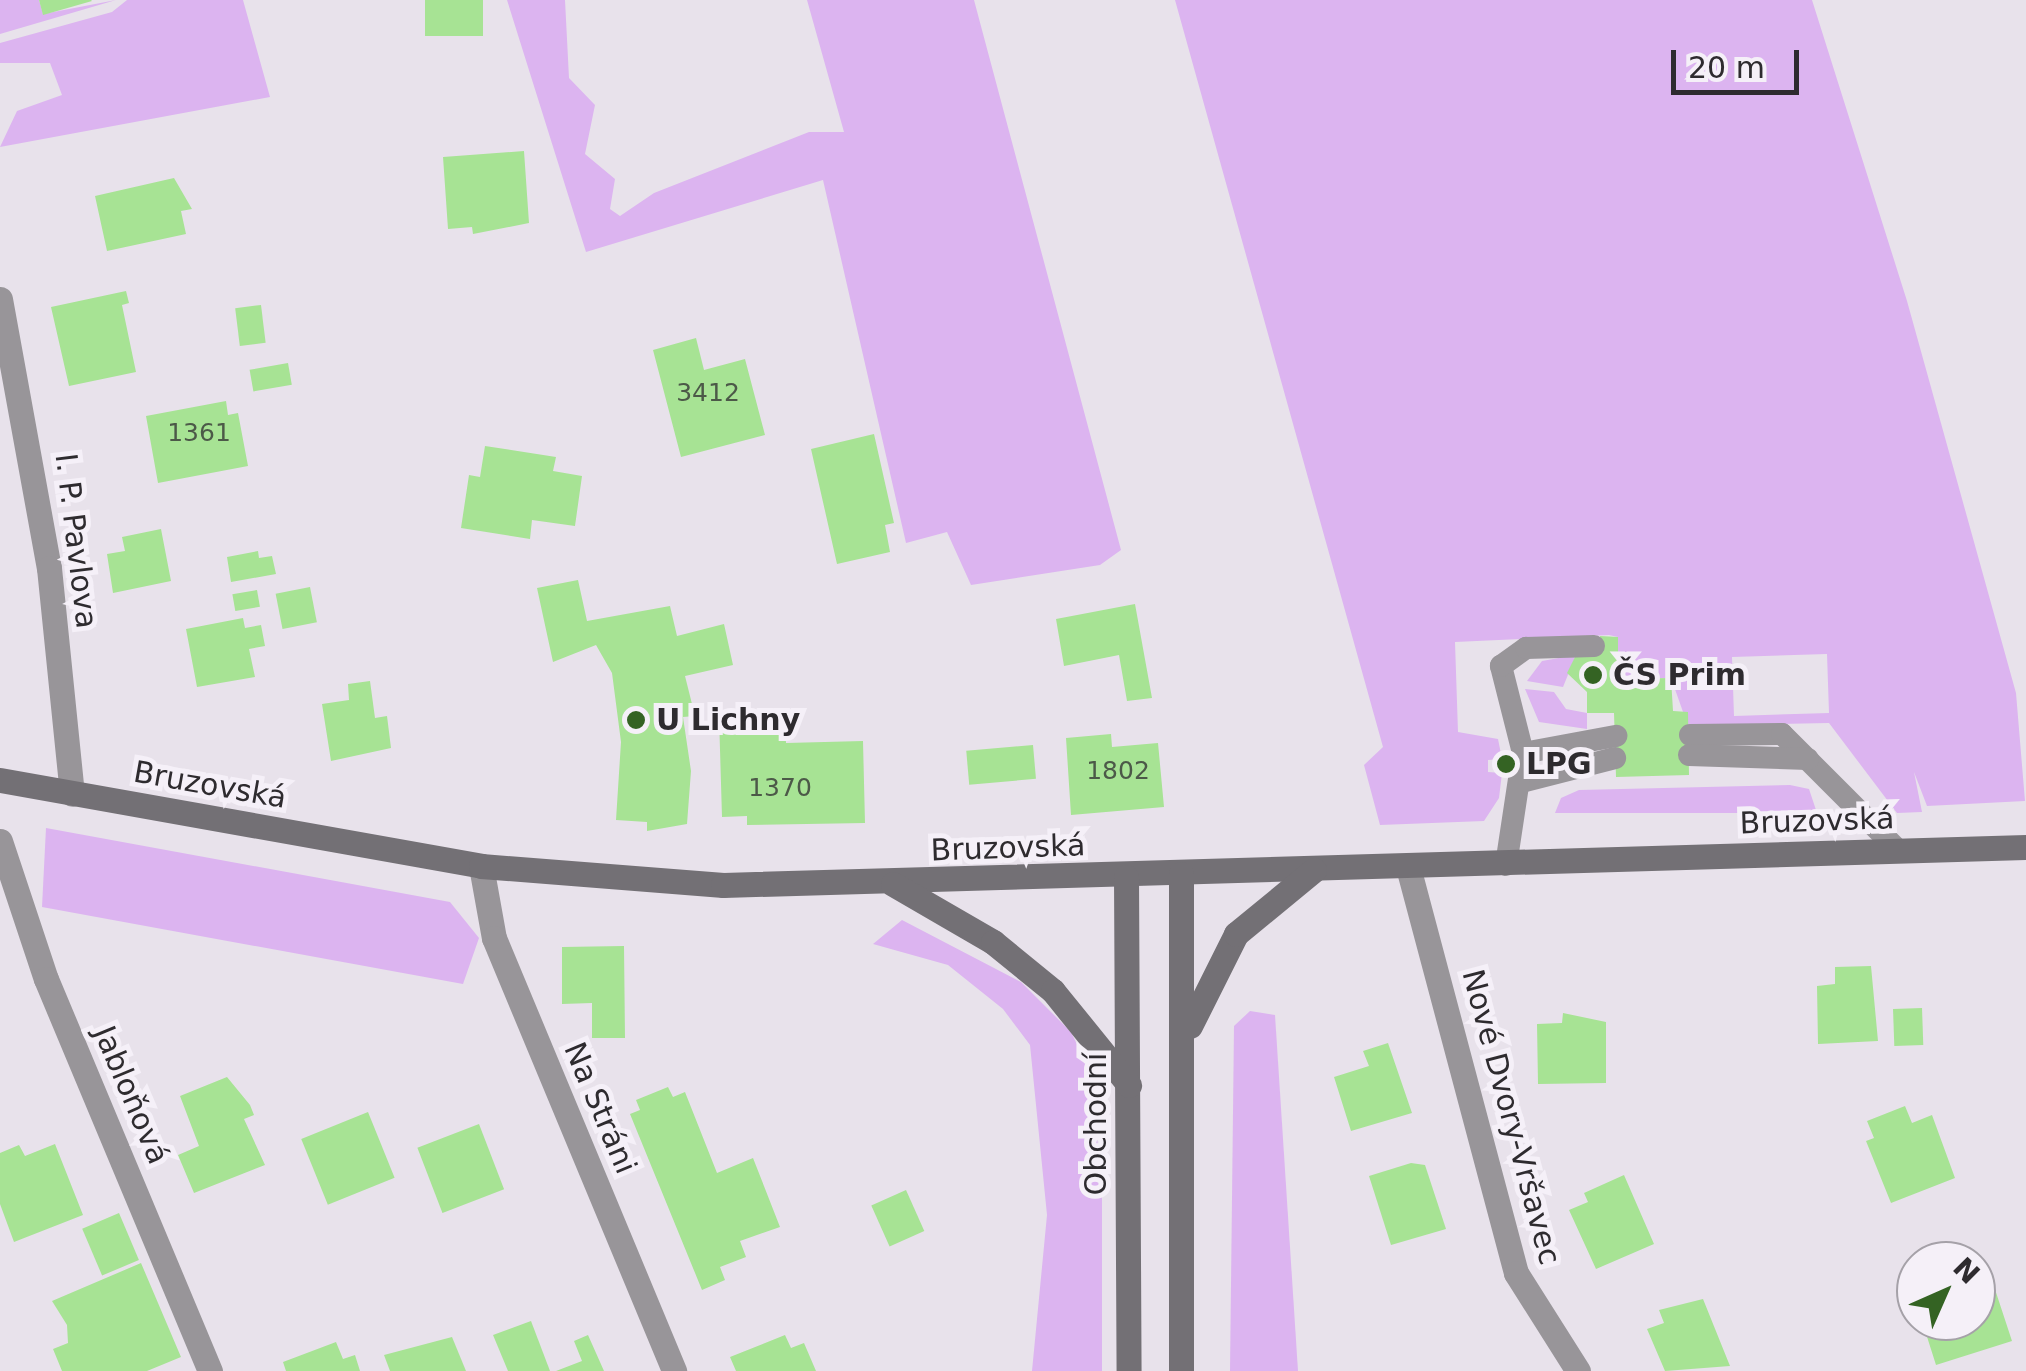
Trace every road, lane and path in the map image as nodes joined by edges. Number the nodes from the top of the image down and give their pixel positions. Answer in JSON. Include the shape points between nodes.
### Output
{"nodes":[{"id":1,"x":0,"y":299,"type":"edge"},
{"id":2,"x":1594,"y":646,"type":"dead end"},
{"id":3,"x":1689,"y":745,"type":"dead end"},
{"id":4,"x":1523,"y":752,"type":"junction"},
{"id":5,"x":0,"y":780,"type":"edge"},
{"id":6,"x":1525,"y":781,"type":"junction"},
{"id":7,"x":72,"y":794,"type":"junction"},
{"id":8,"x":0,"y":841,"type":"edge"},
{"id":9,"x":2026,"y":847,"type":"edge"},
{"id":10,"x":1898,"y":850,"type":"junction"},
{"id":11,"x":1506,"y":865,"type":"junction"},
{"id":12,"x":481,"y":866,"type":"junction"},
{"id":13,"x":1408,"y":867,"type":"junction"},
{"id":14,"x":1314,"y":870,"type":"junction"},
{"id":15,"x":1181,"y":874,"type":"junction"},
{"id":16,"x":1126,"y":877,"type":"junction"},
{"id":17,"x":893,"y":884,"type":"junction"},
{"id":18,"x":1186,"y":1034,"type":"junction"},
{"id":19,"x":1128,"y":1086,"type":"junction"},
{"id":20,"x":210,"y":1371,"type":"edge"},
{"id":21,"x":674,"y":1371,"type":"edge"},
{"id":22,"x":1129,"y":1371,"type":"edge"},
{"id":23,"x":1181,"y":1371,"type":"edge"},
{"id":24,"x":1578,"y":1371,"type":"edge"}],
"edges":[{"from":1,"to":7,"type":"street","name":"I. P. Pavlova","via":[[49,568]]},
{"from":2,"to":4,"type":"lane","via":[[1526,648],[1502,666]]},
{"from":3,"to":10,"type":"lane","via":[[1782,734]]},
{"from":4,"to":6,"type":"lane"},
{"from":4,"to":6,"type":"lane","via":[[1616,747]]},
{"from":5,"to":7,"type":"main road","name":"Bruzovská"},
{"from":6,"to":11,"type":"lane"},
{"from":7,"to":12,"type":"main road","name":"Bruzovská"},
{"from":8,"to":20,"type":"street","name":"Jabloňová","via":[[46,979]]},
{"from":9,"to":10,"type":"main road","name":"Bruzovská"},
{"from":10,"to":11,"type":"main road","name":"Bruzovská"},
{"from":11,"to":13,"type":"main road","name":"Bruzovská"},
{"from":12,"to":17,"type":"main road","name":"Bruzovská","via":[[625,880]]},
{"from":12,"to":21,"type":"street","name":"Na Stráni","via":[[494,938]]},
{"from":13,"to":14,"type":"main road","name":"Bruzovská"},
{"from":13,"to":24,"type":"street","name":"Nové Dvory-Vršavec","via":[[1516,1274]]},
{"from":14,"to":15,"type":"main road","name":"Bruzovská"},
{"from":14,"to":18,"type":"main road","via":[[1236,934]]},
{"from":15,"to":16,"type":"main road","name":"Bruzovská"},
{"from":15,"to":18,"type":"main road"},
{"from":16,"to":17,"type":"main road","name":"Bruzovská"},
{"from":16,"to":19,"type":"main road","name":"Obchodní"},
{"from":17,"to":19,"type":"main road","via":[[993,942],[1053,991]]},
{"from":18,"to":23,"type":"main road"},
{"from":19,"to":22,"type":"main road","name":"Obchodní"}]}
